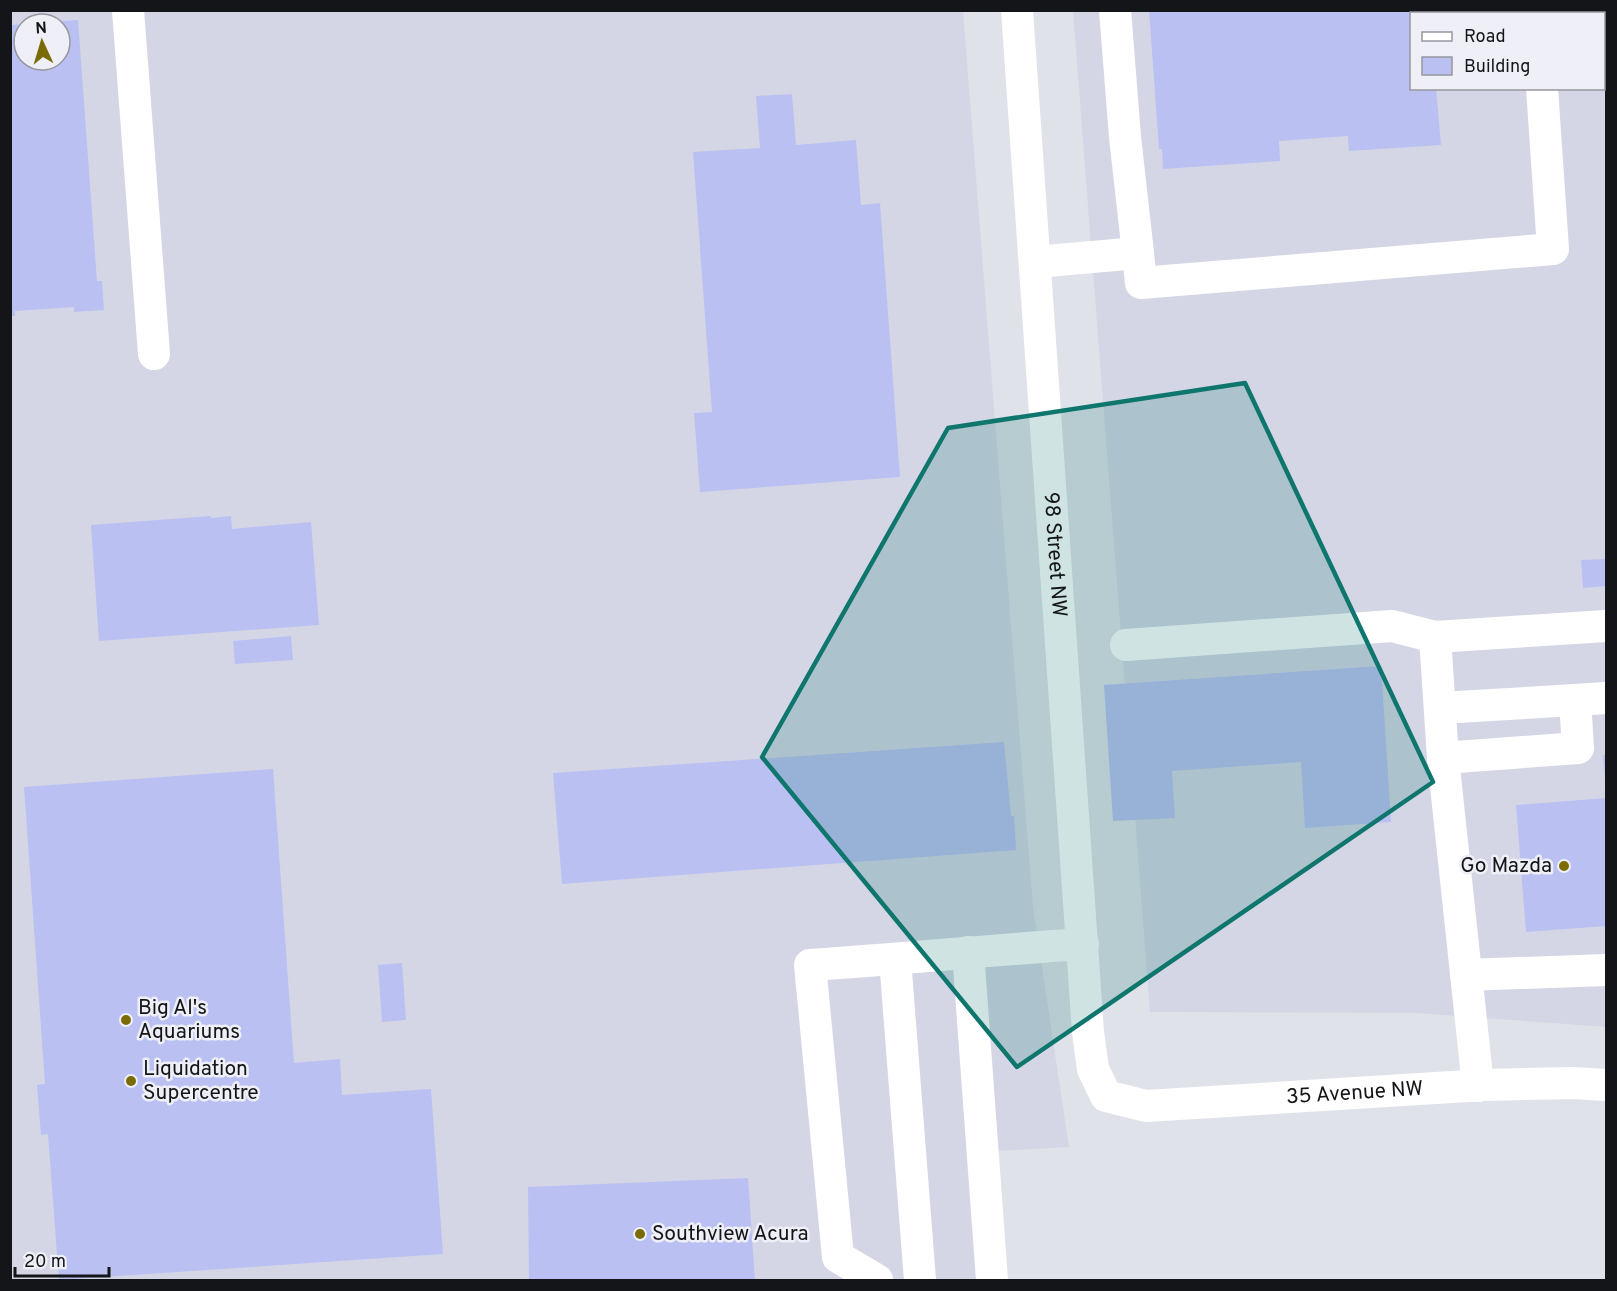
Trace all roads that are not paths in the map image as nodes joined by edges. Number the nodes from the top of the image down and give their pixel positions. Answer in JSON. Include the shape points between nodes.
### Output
{"nodes":[{"id":1,"x":128,"y":10,"type":"edge"},
{"id":2,"x":1017,"y":10,"type":"edge"},
{"id":3,"x":1115,"y":10,"type":"edge"},
{"id":4,"x":1542,"y":90,"type":"edge"},
{"id":5,"x":1138,"y":253,"type":"junction"},
{"id":6,"x":1035,"y":262,"type":"junction"},
{"id":7,"x":154,"y":354,"type":"dead end"},
{"id":8,"x":1606,"y":626,"type":"edge"},
{"id":9,"x":1435,"y":637,"type":"junction"},
{"id":10,"x":1126,"y":645,"type":"dead end"},
{"id":11,"x":1606,"y":698,"type":"edge"},
{"id":12,"x":1575,"y":700,"type":"junction"},
{"id":13,"x":1440,"y":708,"type":"junction"},
{"id":14,"x":1443,"y":758,"type":"junction"},
{"id":15,"x":1083,"y":945,"type":"junction"},
{"id":16,"x":968,"y":952,"type":"junction"},
{"id":17,"x":895,"y":959,"type":"junction"},
{"id":18,"x":1606,"y":970,"type":"edge"},
{"id":19,"x":1466,"y":975,"type":"junction"},
{"id":20,"x":1606,"y":1085,"type":"edge"},
{"id":21,"x":1478,"y":1086,"type":"junction"},
{"id":22,"x":1106,"y":1095,"type":"joint"},
{"id":23,"x":877,"y":1281,"type":"edge"},
{"id":24,"x":920,"y":1281,"type":"edge"},
{"id":25,"x":992,"y":1281,"type":"edge"}],
"edges":[{"from":1,"to":7,"type":"street"},
{"from":2,"to":6,"type":"street","name":"98 Street NW"},
{"from":3,"to":5,"type":"street"},
{"from":4,"to":5,"type":"street","via":[[1553,249],[1141,283]]},
{"from":5,"to":6,"type":"street"},
{"from":6,"to":15,"type":"street","name":"98 Street NW"},
{"from":8,"to":9,"type":"street"},
{"from":9,"to":10,"type":"street","via":[[1392,626]]},
{"from":9,"to":13,"type":"street"},
{"from":11,"to":12,"type":"street"},
{"from":12,"to":13,"type":"street"},
{"from":12,"to":14,"type":"street","via":[[1578,748]]},
{"from":13,"to":14,"type":"street"},
{"from":14,"to":19,"type":"street"},
{"from":15,"to":16,"type":"street"},
{"from":15,"to":22,"type":"street","name":"98 Street NW","via":[[1093,1069]]},
{"from":16,"to":17,"type":"street"},
{"from":16,"to":25,"type":"street"},
{"from":17,"to":23,"type":"street","via":[[810,965],[838,1257]]},
{"from":17,"to":24,"type":"street"},
{"from":18,"to":19,"type":"street"},
{"from":19,"to":21,"type":"street"},
{"from":20,"to":21,"type":"street","name":"35 Avenue NW"},
{"from":21,"to":22,"type":"street","name":"35 Avenue NW","via":[[1146,1107]]}]}
